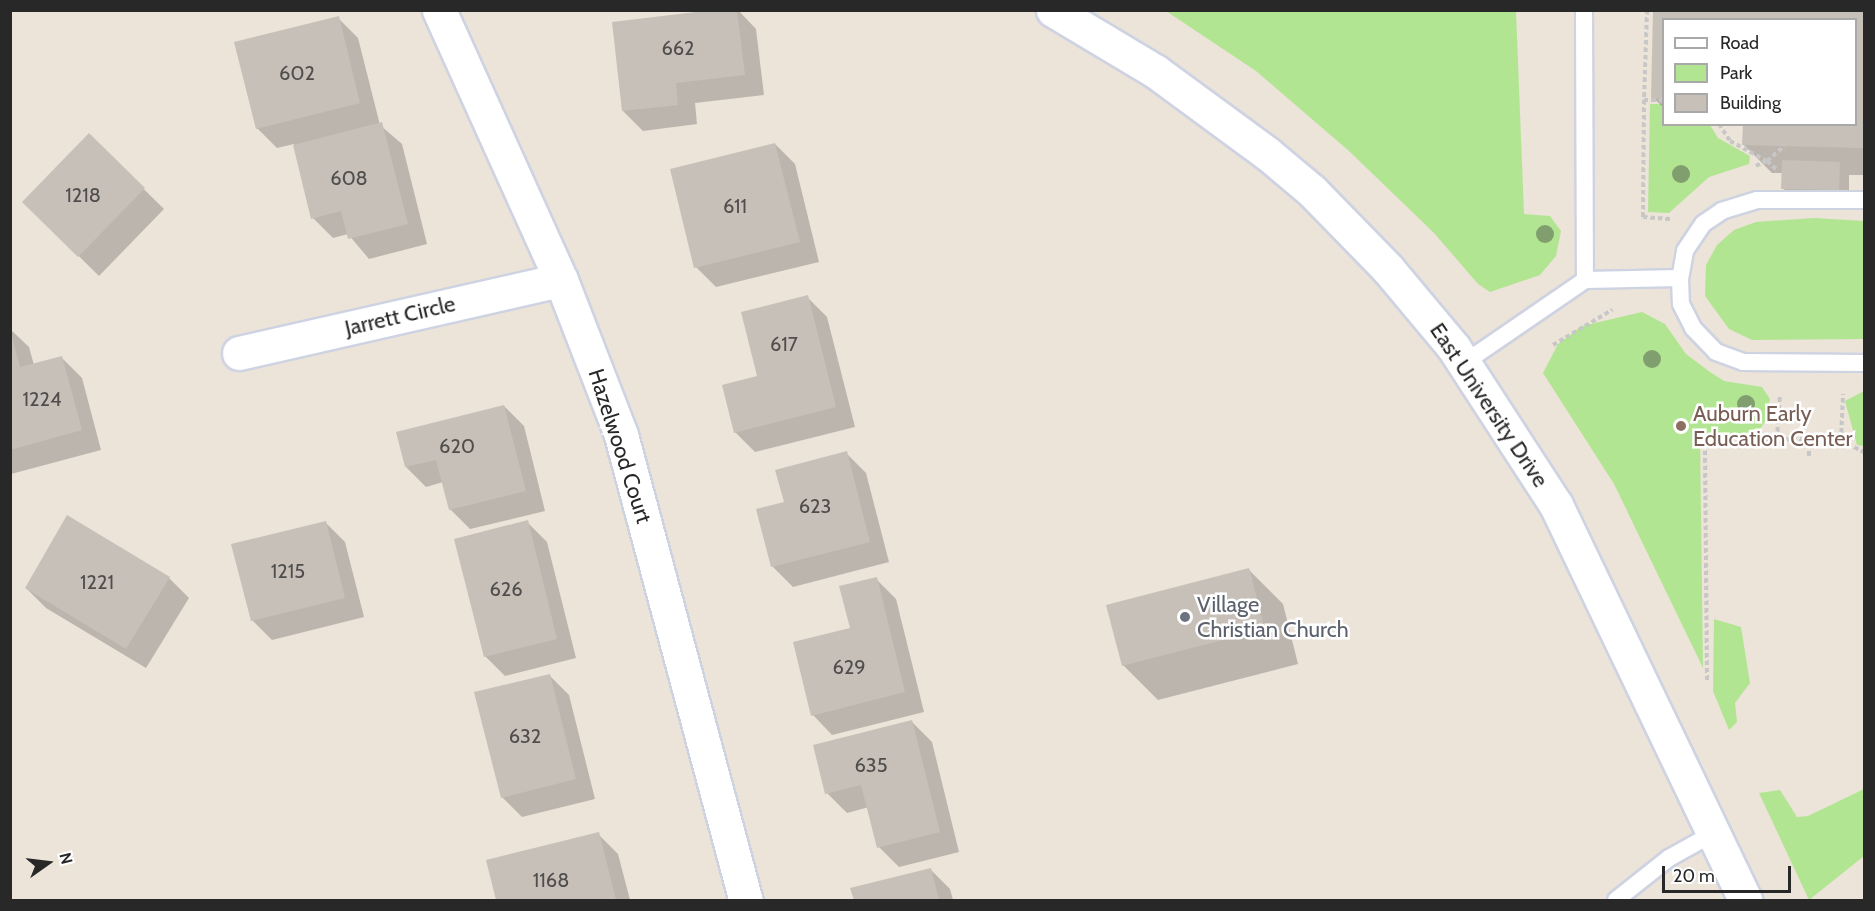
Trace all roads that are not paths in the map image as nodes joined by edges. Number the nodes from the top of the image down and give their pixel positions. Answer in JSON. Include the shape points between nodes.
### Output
{"nodes":[{"id":1,"x":439,"y":10,"type":"edge"},
{"id":2,"x":1053,"y":10,"type":"edge"},
{"id":3,"x":1584,"y":10,"type":"edge"},
{"id":4,"x":1864,"y":200,"type":"edge"},
{"id":5,"x":1680,"y":278,"type":"junction"},
{"id":6,"x":561,"y":280,"type":"junction"},
{"id":7,"x":1585,"y":280,"type":"junction"},
{"id":8,"x":239,"y":353,"type":"dead end"},
{"id":9,"x":1464,"y":363,"type":"junction"},
{"id":10,"x":1864,"y":363,"type":"edge"},
{"id":11,"x":1714,"y":832,"type":"junction"},
{"id":12,"x":746,"y":900,"type":"edge"},
{"id":13,"x":1616,"y":900,"type":"edge"},
{"id":14,"x":1745,"y":900,"type":"edge"}],
"edges":[{"from":1,"to":6,"type":"street","name":"Hazelwood Court"},
{"from":2,"to":9,"type":"street","name":"East University Drive","via":[[1155,71],[1304,183],[1388,269]]},
{"from":3,"to":7,"type":"lane"},
{"from":4,"to":5,"type":"lane","via":[[1757,200],[1722,211],[1703,224],[1685,250]]},
{"from":5,"to":7,"type":"lane"},
{"from":5,"to":10,"type":"lane","via":[[1681,304],[1693,328],[1716,352],[1743,362]]},
{"from":6,"to":8,"type":"street","name":"Jarrett Circle"},
{"from":6,"to":12,"type":"street","name":"Hazelwood Court","via":[[621,435]]},
{"from":7,"to":9,"type":"lane"},
{"from":9,"to":11,"type":"street","name":"East University Drive","via":[[1556,505]]},
{"from":11,"to":13,"type":"lane","via":[[1669,858]]},
{"from":11,"to":14,"type":"street","name":"East University Drive"}]}
